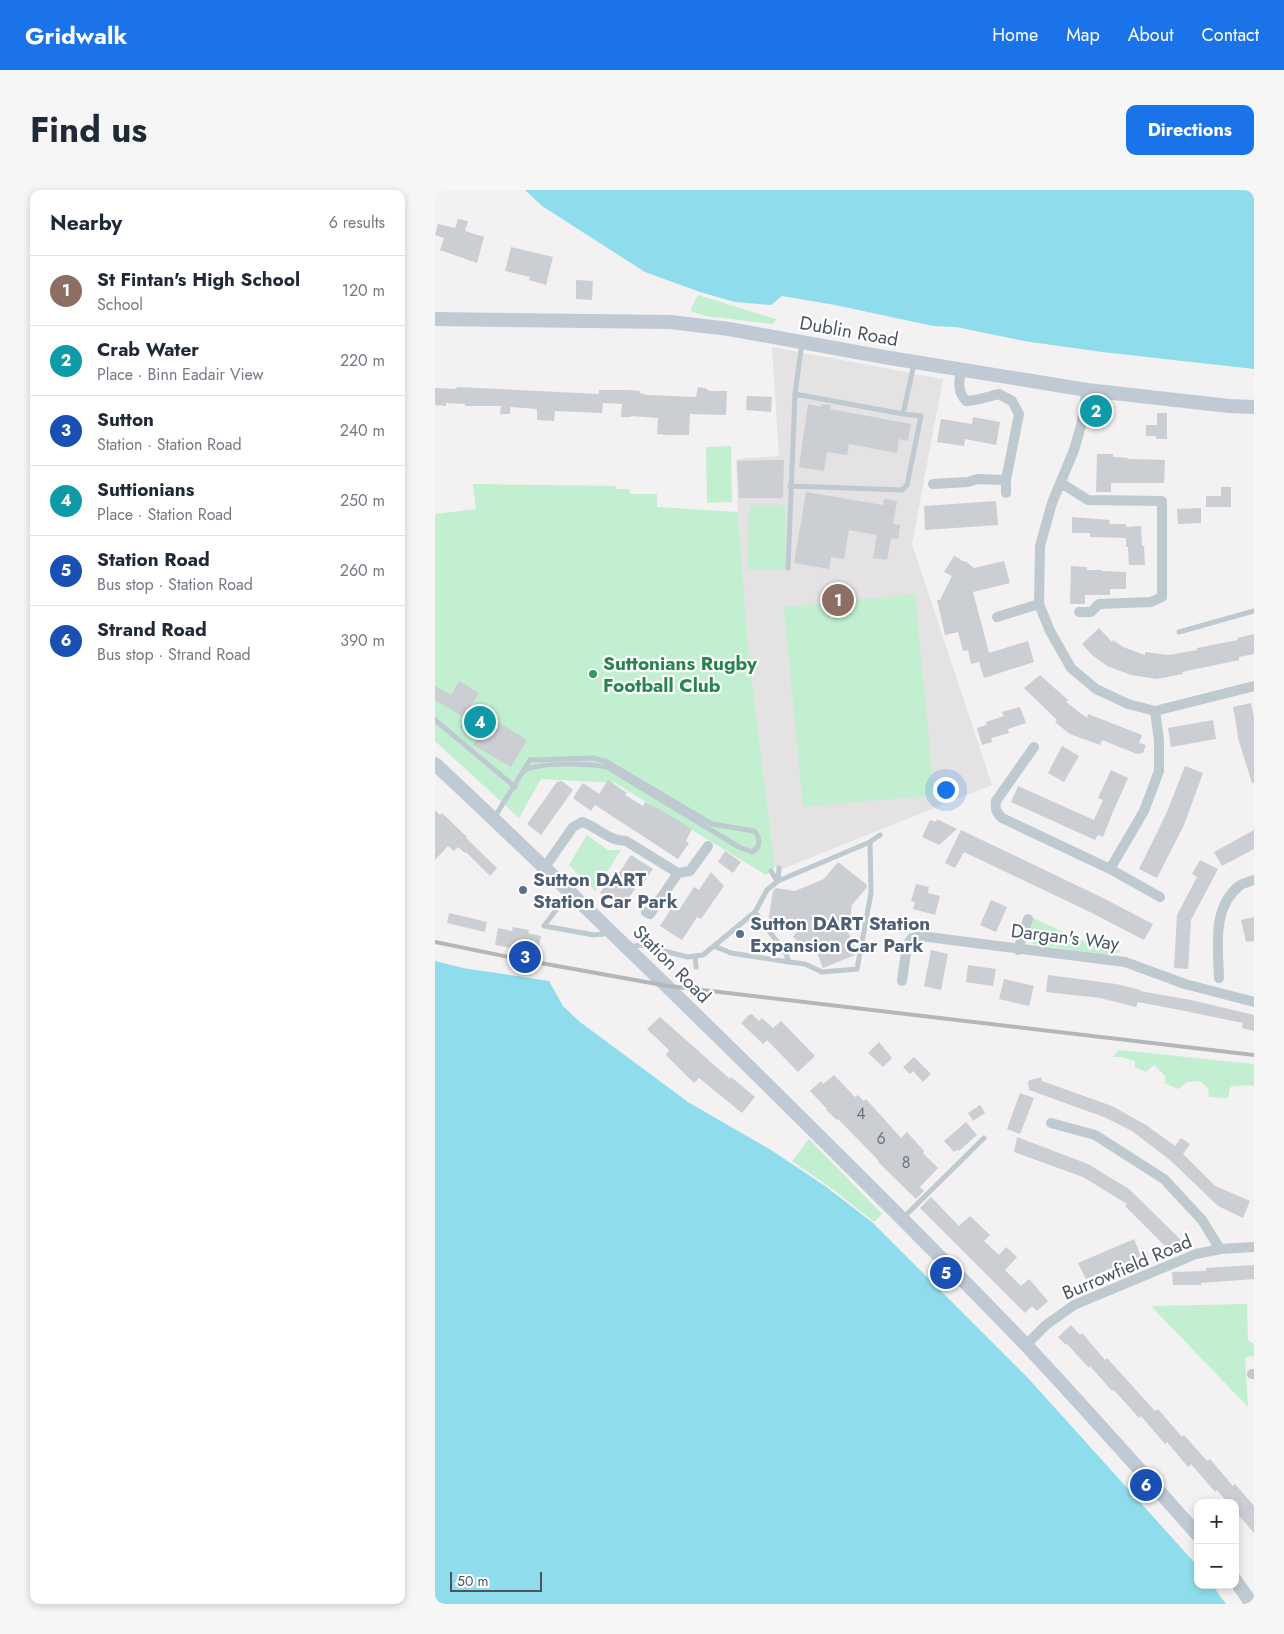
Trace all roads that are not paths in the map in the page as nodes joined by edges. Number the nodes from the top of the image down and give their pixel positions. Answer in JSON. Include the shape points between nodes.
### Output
{"nodes":[{"id":1,"x":435,"y":319,"type":"edge"},
{"id":2,"x":802,"y":342,"type":"junction"},
{"id":3,"x":914,"y":361,"type":"junction"},
{"id":4,"x":961,"y":369,"type":"junction"},
{"id":5,"x":1087,"y":390,"type":"junction"},
{"id":6,"x":795,"y":394,"type":"junction"},
{"id":7,"x":1254,"y":407,"type":"edge"},
{"id":8,"x":903,"y":414,"type":"junction"},
{"id":9,"x":1006,"y":480,"type":"junction"},
{"id":10,"x":1061,"y":483,"type":"junction"},
{"id":11,"x":933,"y":484,"type":"dead end"},
{"id":12,"x":790,"y":486,"type":"junction"},
{"id":13,"x":1007,"y":493,"type":"dead end"},
{"id":14,"x":788,"y":568,"type":"dead end"},
{"id":15,"x":1039,"y":604,"type":"junction"},
{"id":16,"x":1079,"y":612,"type":"dead end"},
{"id":17,"x":1254,"y":612,"type":"edge"},
{"id":18,"x":997,"y":617,"type":"dead end"},
{"id":19,"x":1179,"y":632,"type":"dead end"},
{"id":20,"x":1254,"y":686,"type":"edge"},
{"id":21,"x":1155,"y":711,"type":"junction"},
{"id":22,"x":435,"y":720,"type":"edge"},
{"id":23,"x":1033,"y":747,"type":"dead end"},
{"id":24,"x":435,"y":764,"type":"edge"},
{"id":25,"x":524,"y":771,"type":"junction"},
{"id":26,"x":515,"y":787,"type":"junction"},
{"id":27,"x":494,"y":818,"type":"junction"},
{"id":28,"x":880,"y":834,"type":"dead end"},
{"id":29,"x":870,"y":842,"type":"junction"},
{"id":30,"x":707,"y":846,"type":"dead end"},
{"id":31,"x":545,"y":867,"type":"junction"},
{"id":32,"x":779,"y":868,"type":"dead end"},
{"id":33,"x":1110,"y":869,"type":"junction"},
{"id":34,"x":771,"y":871,"type":"dead end"},
{"id":35,"x":678,"y":873,"type":"junction"},
{"id":36,"x":1254,"y":880,"type":"edge"},
{"id":37,"x":777,"y":881,"type":"junction"},
{"id":38,"x":570,"y":892,"type":"junction"},
{"id":39,"x":1160,"y":897,"type":"dead end"},
{"id":40,"x":647,"y":912,"type":"dead end"},
{"id":41,"x":755,"y":912,"type":"junction"},
{"id":42,"x":1028,"y":919,"type":"dead end"},
{"id":43,"x":609,"y":928,"type":"junction"},
{"id":44,"x":713,"y":946,"type":"junction"},
{"id":45,"x":628,"y":947,"type":"junction"},
{"id":46,"x":1018,"y":950,"type":"junction"},
{"id":47,"x":695,"y":956,"type":"junction"},
{"id":48,"x":789,"y":962,"type":"junction"},
{"id":49,"x":696,"y":967,"type":"dead end"},
{"id":50,"x":1219,"y":978,"type":"dead end"},
{"id":51,"x":902,"y":981,"type":"dead end"},
{"id":52,"x":1254,"y":1002,"type":"edge"},
{"id":53,"x":1051,"y":1124,"type":"dead end"},
{"id":54,"x":984,"y":1138,"type":"dead end"},
{"id":55,"x":902,"y":1219,"type":"junction"},
{"id":56,"x":1254,"y":1247,"type":"edge"},
{"id":57,"x":1219,"y":1249,"type":"junction"},
{"id":58,"x":1026,"y":1345,"type":"junction"},
{"id":59,"x":1194,"y":1530,"type":"edge"},
{"id":60,"x":1239,"y":1586,"type":"edge"},
{"id":61,"x":1252,"y":1604,"type":"edge"}],
"edges":[{"from":1,"to":2,"type":"main road","name":"Dublin Road","via":[[670,322]]},
{"from":2,"to":3,"type":"main road","name":"Dublin Road"},
{"from":2,"to":6,"type":"lane"},
{"from":3,"to":4,"type":"main road","name":"Dublin Road"},
{"from":3,"to":8,"type":"lane"},
{"from":4,"to":5,"type":"main road","name":"Dublin Road"},
{"from":4,"to":9,"type":"street","via":[[958,386],[966,401],[999,394],[1012,401],[1019,414]]},
{"from":5,"to":7,"type":"main road","name":"Dublin Road"},
{"from":5,"to":10,"type":"street","via":[[1081,426]]},
{"from":6,"to":8,"type":"lane"},
{"from":6,"to":12,"type":"lane"},
{"from":8,"to":12,"type":"lane","via":[[921,416],[907,485],[902,490]]},
{"from":9,"to":11,"type":"street","via":[[977,479]]},
{"from":9,"to":13,"type":"street"},
{"from":10,"to":15,"type":"street","via":[[1040,546]]},
{"from":10,"to":16,"type":"street","via":[[1088,500],[1162,501],[1162,597],[1151,602],[1099,604],[1091,612]]},
{"from":12,"to":14,"type":"lane"},
{"from":15,"to":18,"type":"street"},
{"from":15,"to":21,"type":"street","via":[[1071,668],[1096,689],[1128,704]]},
{"from":17,"to":19,"type":"lane"},
{"from":20,"to":21,"type":"street"},
{"from":21,"to":33,"type":"street","via":[[1159,771],[1144,811]]},
{"from":22,"to":26,"type":"lane"},
{"from":23,"to":33,"type":"street","via":[[996,801],[997,813],[1001,818]]},
{"from":24,"to":27,"type":"main road","name":"Station Road"},
{"from":25,"to":25,"type":"lane","via":[[530,760],[599,758],[712,824],[753,831],[759,839],[758,847],[752,852],[739,847],[607,768],[541,765]]},
{"from":25,"to":26,"type":"lane"},
{"from":26,"to":27,"type":"lane"},
{"from":27,"to":31,"type":"main road","name":"Station Road"},
{"from":28,"to":29,"type":"lane"},
{"from":29,"to":37,"type":"lane"},
{"from":29,"to":48,"type":"lane","via":[[871,892],[857,969],[822,972],[805,964]]},
{"from":30,"to":35,"type":"street","via":[[689,871]]},
{"from":31,"to":35,"type":"street","via":[[573,827],[582,822],[611,838],[626,841]]},
{"from":31,"to":38,"type":"main road","name":"Station Road"},
{"from":32,"to":37,"type":"lane"},
{"from":33,"to":39,"type":"street"},
{"from":34,"to":37,"type":"lane"},
{"from":35,"to":40,"type":"street","via":[[650,914]]},
{"from":36,"to":50,"type":"street","via":[[1240,884],[1225,903],[1218,927]]},
{"from":37,"to":41,"type":"lane","via":[[767,890]]},
{"from":38,"to":43,"type":"main road","name":"Station Road"},
{"from":38,"to":43,"type":"lane","via":[[544,926],[594,935],[603,934]]},
{"from":41,"to":44,"type":"lane"},
{"from":41,"to":48,"type":"lane"},
{"from":42,"to":46,"type":"street"},
{"from":43,"to":45,"type":"main road","name":"Station Road"},
{"from":44,"to":47,"type":"lane","via":[[703,955]]},
{"from":44,"to":48,"type":"lane","via":[[731,953]]},
{"from":45,"to":47,"type":"lane","via":[[641,945],[687,957]]},
{"from":45,"to":55,"type":"main road","name":"Station Road"},
{"from":46,"to":51,"type":"street","name":"Dargan's Way","via":[[920,936],[912,938],[907,945]]},
{"from":46,"to":52,"type":"street","name":"Dargan's Way","via":[[1125,962],[1185,984]]},
{"from":47,"to":49,"type":"lane"},
{"from":53,"to":57,"type":"street","via":[[1095,1136],[1164,1179],[1202,1220]]},
{"from":54,"to":55,"type":"lane"},
{"from":55,"to":58,"type":"main road","name":"Station Road"},
{"from":56,"to":57,"type":"street","name":"Burrowfield Road"},
{"from":57,"to":58,"type":"street","name":"Burrowfield Road","via":[[1196,1254],[1074,1306],[1046,1325]]},
{"from":58,"to":59,"type":"main road","name":"Station Road"},
{"from":60,"to":61,"type":"main road"}]}
